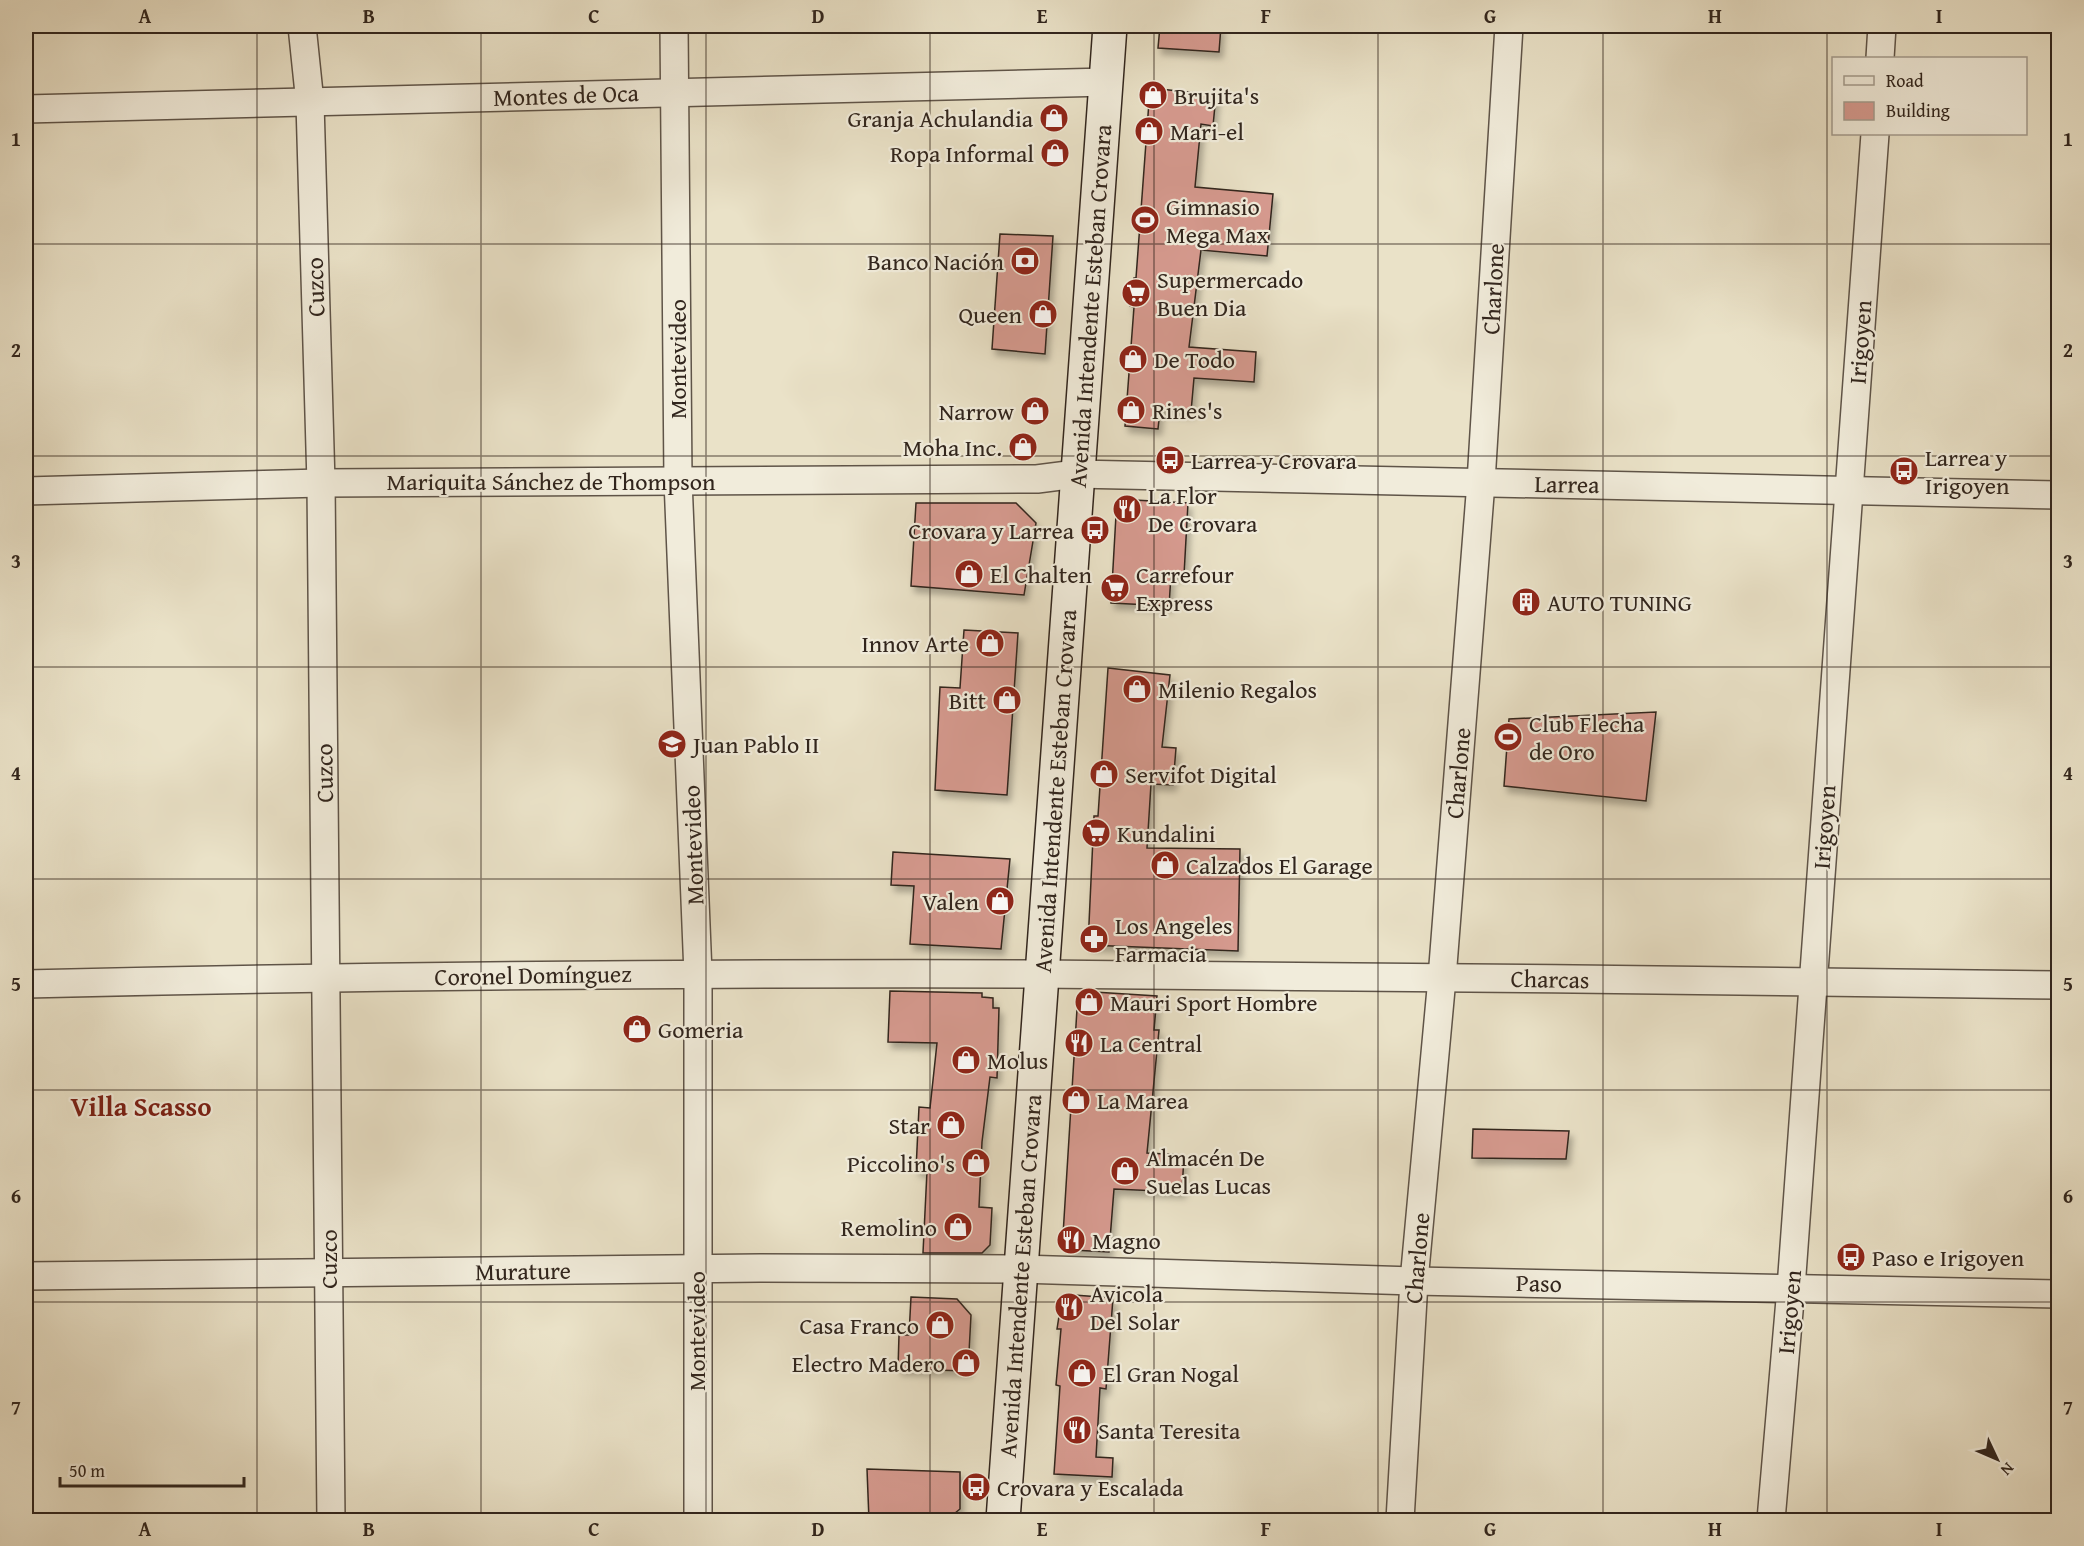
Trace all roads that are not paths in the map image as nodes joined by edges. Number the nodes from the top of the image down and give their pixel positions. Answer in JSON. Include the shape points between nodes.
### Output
{"nodes":[{"id":1,"x":302,"y":26,"type":"edge"},
{"id":2,"x":674,"y":26,"type":"edge"},
{"id":3,"x":1110,"y":26,"type":"edge"},
{"id":4,"x":1509,"y":26,"type":"edge"},
{"id":5,"x":1882,"y":26,"type":"edge"},
{"id":6,"x":1880,"y":57,"type":"edge"},
{"id":7,"x":1107,"y":82,"type":"junction"},
{"id":8,"x":675,"y":92,"type":"junction"},
{"id":9,"x":310,"y":103,"type":"junction"},
{"id":10,"x":26,"y":109,"type":"edge"},
{"id":11,"x":1875,"y":135,"type":"edge"},
{"id":12,"x":1076,"y":474,"type":"junction"},
{"id":13,"x":678,"y":480,"type":"junction"},
{"id":14,"x":1481,"y":482,"type":"junction"},
{"id":15,"x":321,"y":483,"type":"junction"},
{"id":16,"x":26,"y":490,"type":"edge"},
{"id":17,"x":1850,"y":490,"type":"junction"},
{"id":18,"x":2058,"y":495,"type":"edge"},
{"id":19,"x":698,"y":974,"type":"junction"},
{"id":20,"x":1041,"y":974,"type":"junction"},
{"id":21,"x":327,"y":977,"type":"junction"},
{"id":22,"x":1442,"y":978,"type":"junction"},
{"id":23,"x":1812,"y":983,"type":"junction"},
{"id":24,"x":26,"y":984,"type":"edge"},
{"id":25,"x":2058,"y":985,"type":"edge"},
{"id":26,"x":696,"y":1269,"type":"junction"},
{"id":27,"x":1020,"y":1269,"type":"junction"},
{"id":28,"x":328,"y":1273,"type":"junction"},
{"id":29,"x":26,"y":1276,"type":"edge"},
{"id":30,"x":1414,"y":1281,"type":"junction"},
{"id":31,"x":1791,"y":1288,"type":"junction"},
{"id":32,"x":2058,"y":1294,"type":"edge"},
{"id":33,"x":331,"y":1521,"type":"edge"},
{"id":34,"x":698,"y":1521,"type":"edge"},
{"id":35,"x":1003,"y":1521,"type":"edge"},
{"id":36,"x":1400,"y":1521,"type":"edge"},
{"id":37,"x":1771,"y":1521,"type":"edge"}],
"edges":[{"from":1,"to":9,"type":"street","name":"Cuzco"},
{"from":2,"to":8,"type":"street","name":"Montevideo"},
{"from":3,"to":7,"type":"main road","name":"Avenida Intendente Esteban Crovara"},
{"from":4,"to":14,"type":"street","name":"Charlone"},
{"from":5,"to":6,"type":"street"},
{"from":7,"to":8,"type":"street","name":"Montes de Oca"},
{"from":7,"to":12,"type":"main road","name":"Avenida Intendente Esteban Crovara"},
{"from":8,"to":9,"type":"street","name":"Montes de Oca"},
{"from":8,"to":13,"type":"street","name":"Montevideo"},
{"from":9,"to":10,"type":"street","name":"Montes de Oca"},
{"from":9,"to":15,"type":"street","name":"Cuzco"},
{"from":11,"to":17,"type":"street","name":"Irigoyen"},
{"from":12,"to":13,"type":"street","name":"Mariquita Sánchez de Thompson","via":[[1037,479]]},
{"from":12,"to":14,"type":"street","name":"Larrea"},
{"from":12,"to":20,"type":"main road","name":"Avenida Intendente Esteban Crovara"},
{"from":13,"to":15,"type":"street","name":"Mariquita Sánchez de Thompson"},
{"from":13,"to":19,"type":"street","name":"Montevideo"},
{"from":14,"to":17,"type":"street","name":"Larrea"},
{"from":14,"to":22,"type":"street","name":"Charlone"},
{"from":15,"to":16,"type":"street","name":"Mariquita Sánchez de Thompson"},
{"from":15,"to":21,"type":"street","name":"Cuzco"},
{"from":17,"to":18,"type":"street","name":"Larrea"},
{"from":17,"to":23,"type":"street","name":"Irigoyen"},
{"from":19,"to":20,"type":"street","name":"Coronel Domínguez"},
{"from":19,"to":21,"type":"street","name":"Coronel Domínguez"},
{"from":19,"to":26,"type":"street","name":"Montevideo"},
{"from":20,"to":22,"type":"street","name":"Charcas"},
{"from":20,"to":27,"type":"main road","name":"Avenida Intendente Esteban Crovara"},
{"from":21,"to":24,"type":"street","name":"Coronel Domínguez"},
{"from":21,"to":28,"type":"street","name":"Cuzco"},
{"from":22,"to":23,"type":"street","name":"Charcas"},
{"from":22,"to":30,"type":"street","name":"Charlone"},
{"from":23,"to":25,"type":"street","name":"Charcas"},
{"from":23,"to":31,"type":"street","name":"Irigoyen"},
{"from":26,"to":27,"type":"street","name":"Murature"},
{"from":26,"to":28,"type":"street","name":"Murature"},
{"from":26,"to":34,"type":"street","name":"Montevideo"},
{"from":27,"to":30,"type":"street","name":"Paso"},
{"from":27,"to":35,"type":"main road","name":"Avenida Intendente Esteban Crovara"},
{"from":28,"to":29,"type":"street","name":"Murature"},
{"from":28,"to":33,"type":"street","name":"Cuzco"},
{"from":30,"to":31,"type":"street","name":"Paso"},
{"from":30,"to":36,"type":"street","name":"Charlone"},
{"from":31,"to":32,"type":"street","name":"Paso"},
{"from":31,"to":37,"type":"street","name":"Irigoyen"}]}
